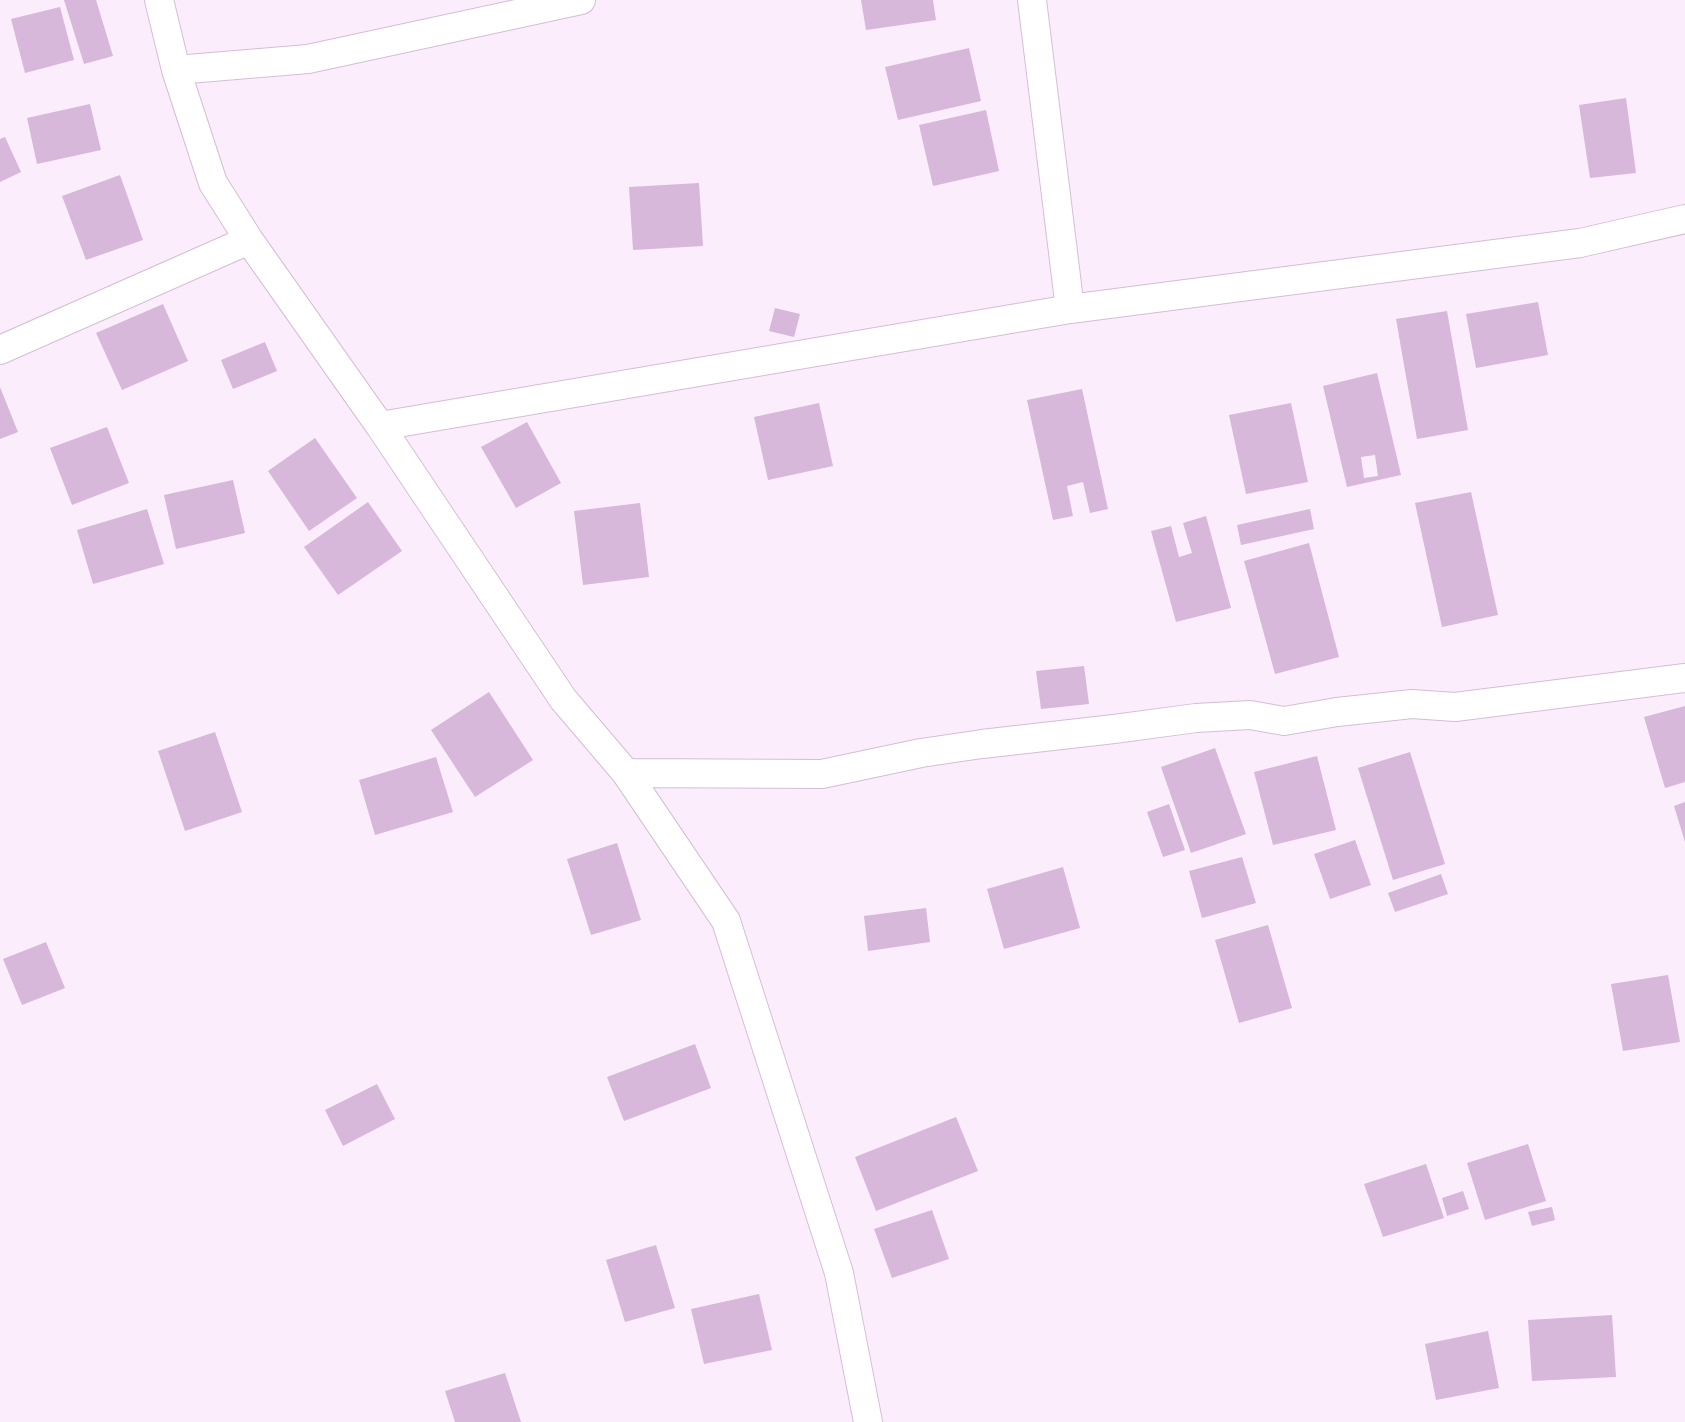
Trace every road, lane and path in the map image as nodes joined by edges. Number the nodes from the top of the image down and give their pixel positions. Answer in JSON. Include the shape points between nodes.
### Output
{"nodes":[{"id":1,"x":159,"y":0,"type":"edge"},
{"id":2,"x":581,"y":0,"type":"edge"},
{"id":3,"x":1032,"y":0,"type":"edge"},
{"id":4,"x":176,"y":70,"type":"junction"},
{"id":5,"x":1685,"y":219,"type":"edge"},
{"id":6,"x":250,"y":240,"type":"junction"},
{"id":7,"x":1070,"y":309,"type":"junction"},
{"id":8,"x":0,"y":350,"type":"edge"},
{"id":9,"x":380,"y":426,"type":"junction"},
{"id":10,"x":1685,"y":678,"type":"edge"},
{"id":11,"x":626,"y":773,"type":"junction"},
{"id":12,"x":868,"y":1422,"type":"edge"}],
"edges":[{"from":1,"to":4,"type":"street"},
{"from":2,"to":4,"type":"street","via":[[308,59]]},
{"from":3,"to":7,"type":"street"},
{"from":4,"to":6,"type":"street","via":[[213,183]]},
{"from":5,"to":7,"type":"street","via":[[1580,244]]},
{"from":6,"to":8,"type":"street"},
{"from":6,"to":9,"type":"street"},
{"from":7,"to":9,"type":"street"},
{"from":9,"to":11,"type":"street","via":[[562,698]]},
{"from":10,"to":11,"type":"street","via":[[1455,707],[1412,704],[1284,721],[1250,715],[1196,718],[938,750],[822,774]]},
{"from":11,"to":12,"type":"street","via":[[726,921],[839,1273]]}]}
